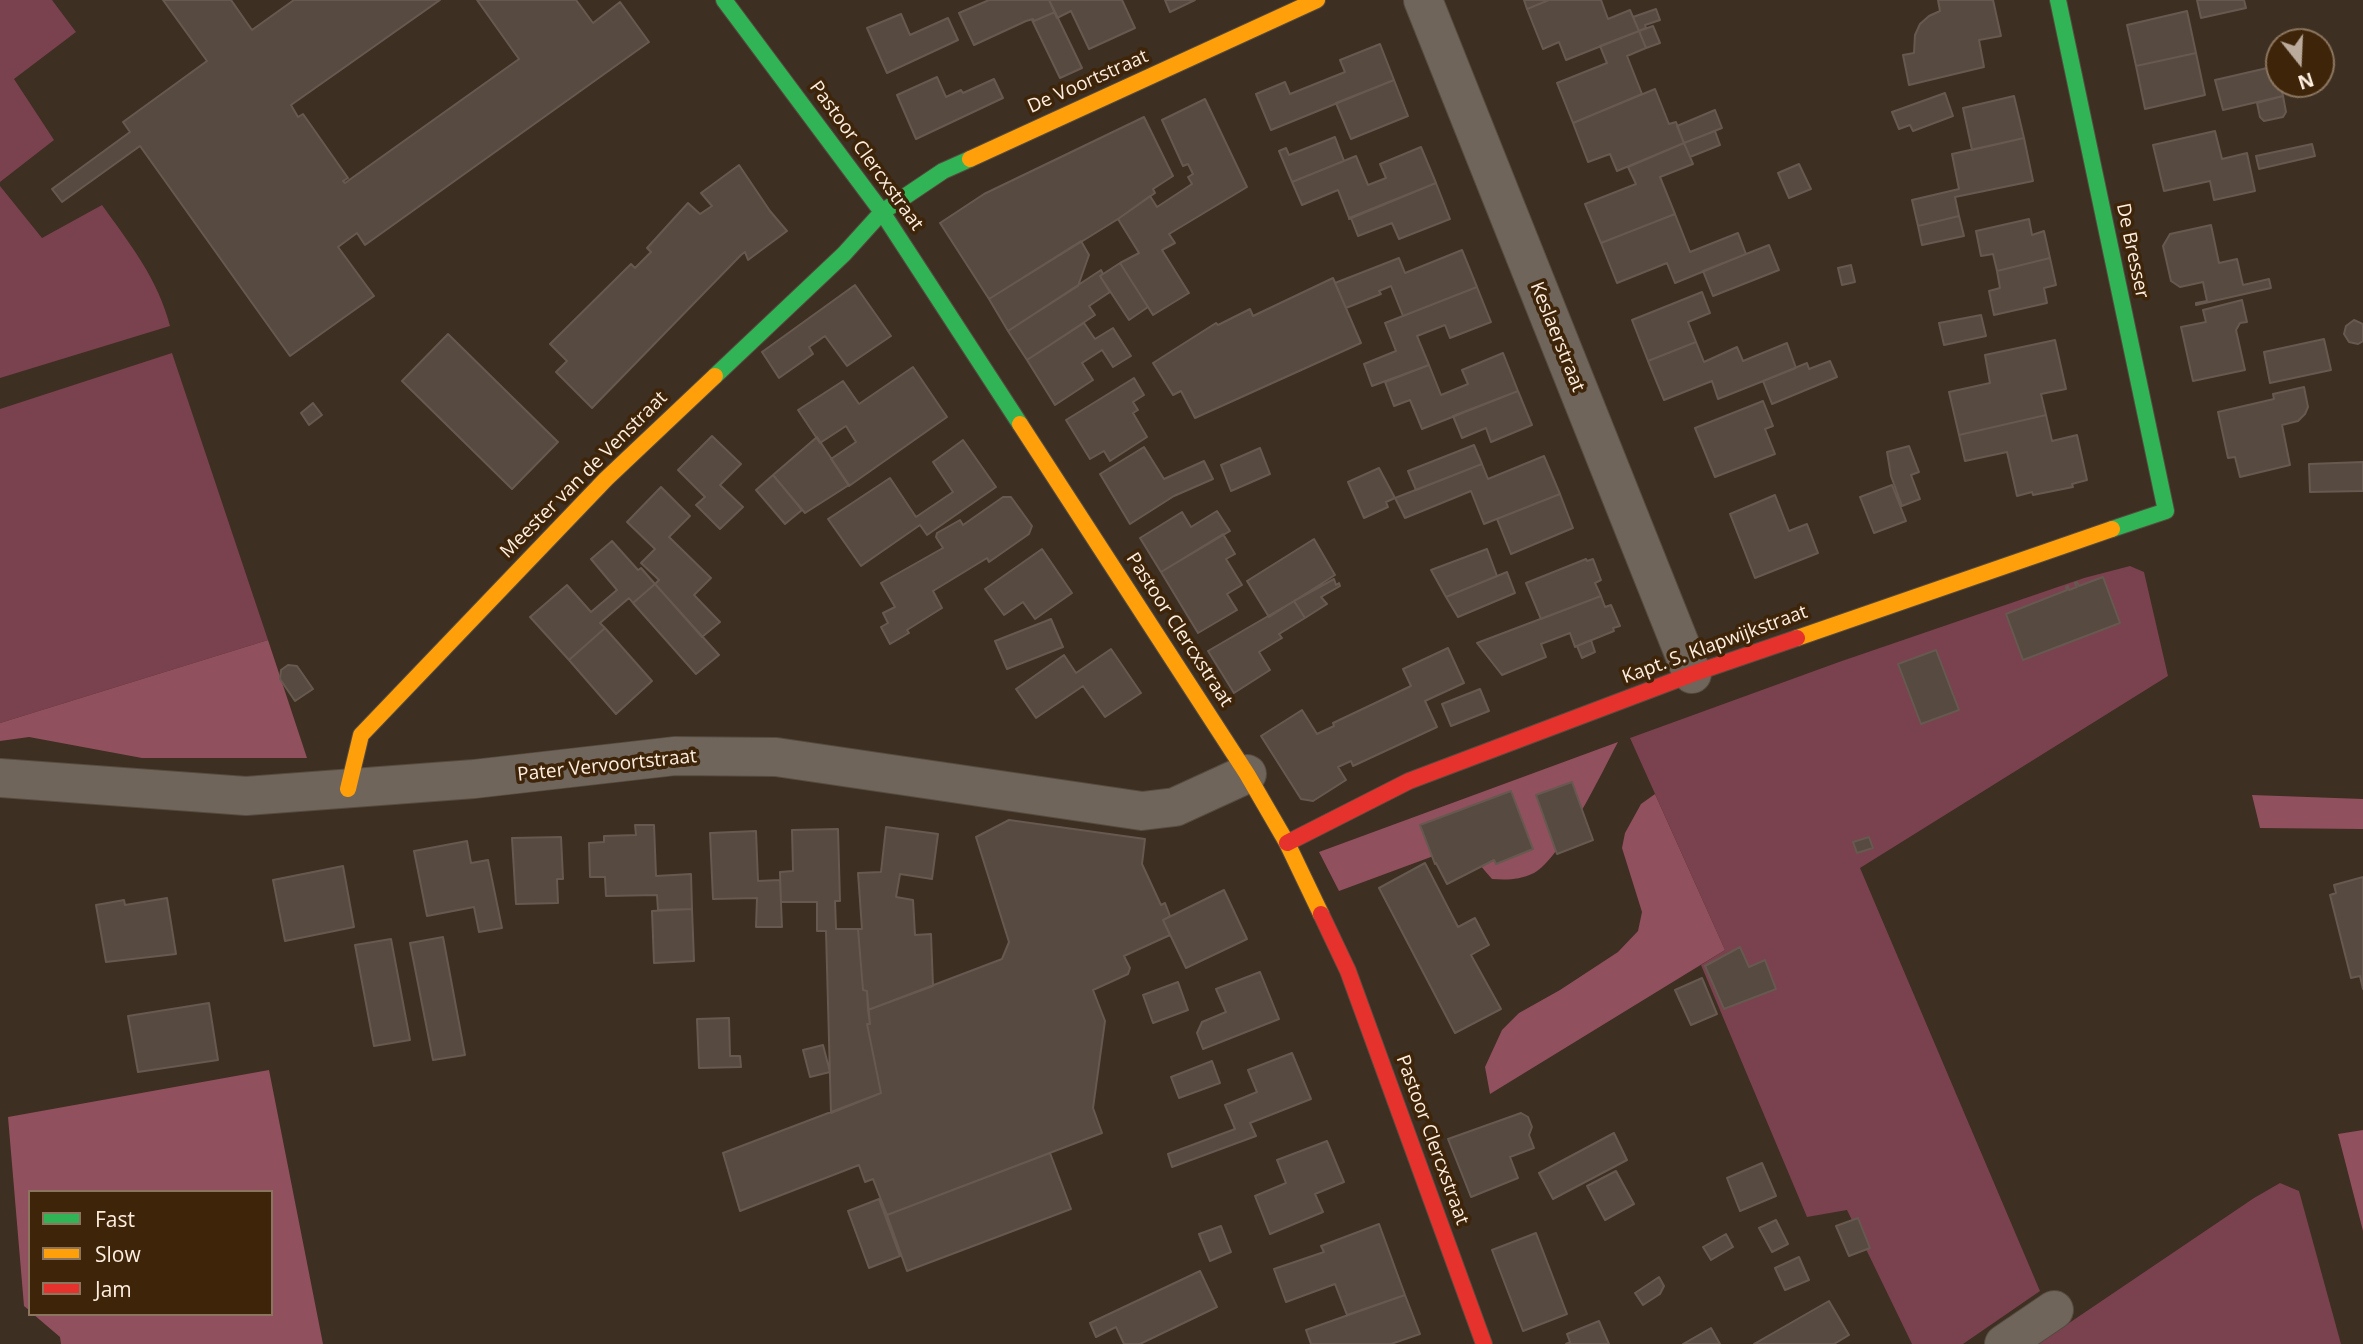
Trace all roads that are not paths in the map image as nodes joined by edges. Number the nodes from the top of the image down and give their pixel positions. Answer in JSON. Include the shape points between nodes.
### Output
{"nodes":[{"id":1,"x":724,"y":0,"type":"edge"},
{"id":2,"x":1317,"y":0,"type":"edge"},
{"id":3,"x":1423,"y":0,"type":"edge"},
{"id":4,"x":2058,"y":0,"type":"edge"},
{"id":5,"x":882,"y":212,"type":"junction"},
{"id":6,"x":2166,"y":511,"type":"joint"},
{"id":7,"x":1692,"y":674,"type":"junction"},
{"id":8,"x":1247,"y":774,"type":"junction"},
{"id":9,"x":0,"y":778,"type":"edge"},
{"id":10,"x":348,"y":789,"type":"junction"},
{"id":11,"x":1287,"y":843,"type":"junction"},
{"id":12,"x":2054,"y":1310,"type":"dead end"},
{"id":13,"x":1484,"y":1344,"type":"edge"},
{"id":14,"x":2004,"y":1344,"type":"edge"}],
"edges":[{"from":1,"to":5,"type":"street","name":"Pastoor Clercxstraat"},
{"from":2,"to":5,"type":"street","name":"De Voortstraat","via":[[943,171]]},
{"from":3,"to":7,"type":"street","name":"Keslaerstraat"},
{"from":4,"to":6,"type":"street","name":"De Bresser"},
{"from":5,"to":8,"type":"street","name":"Pastoor Clercxstraat"},
{"from":5,"to":10,"type":"street","name":"Meester van de Venstraat","via":[[844,254],[606,478],[361,735]]},
{"from":6,"to":7,"type":"street","name":"Kapt. S. Klapwijkstraat"},
{"from":7,"to":11,"type":"street","name":"Kapt. S. Klapwijkstraat","via":[[1409,780]]},
{"from":8,"to":10,"type":"street","name":"Pater Vervoortstraat","via":[[1175,807],[1142,811],[776,757],[675,756]]},
{"from":8,"to":11,"type":"street","name":"Pastoor Clercxstraat"},
{"from":9,"to":10,"type":"street","name":"Pater Vervoortstraat","via":[[246,796]]},
{"from":11,"to":13,"type":"street","name":"Pastoor Clercxstraat","via":[[1348,971]]},
{"from":12,"to":14,"type":"street"}]}
